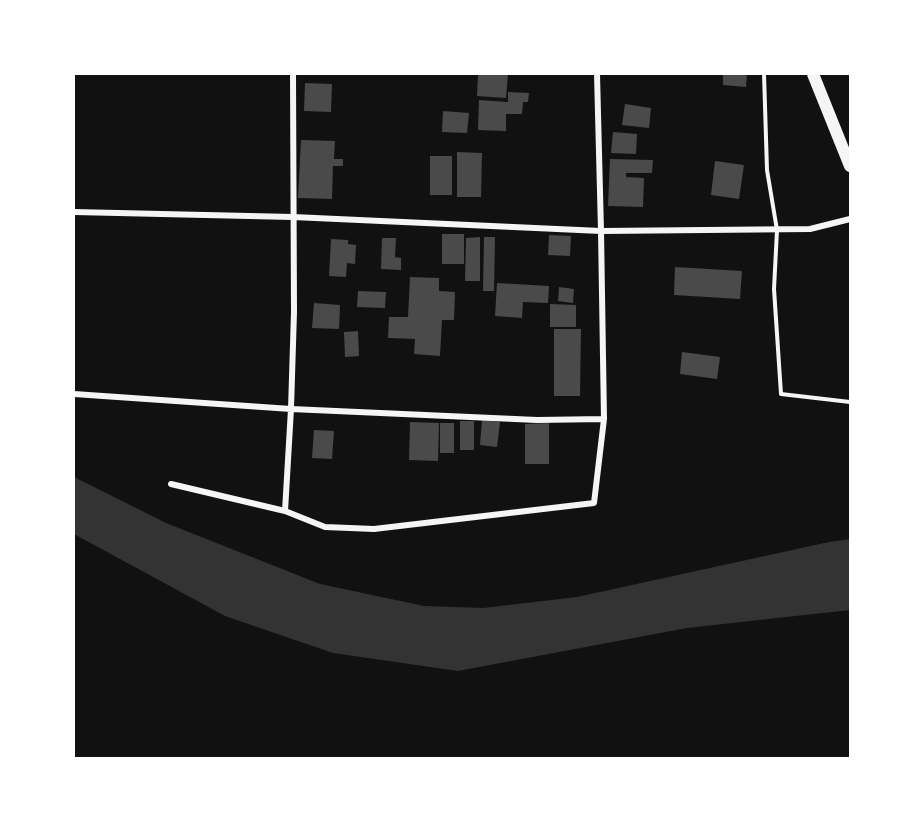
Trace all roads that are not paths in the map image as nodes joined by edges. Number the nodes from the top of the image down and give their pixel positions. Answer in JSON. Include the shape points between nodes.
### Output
{"nodes":[{"id":1,"x":292,"y":74,"type":"edge"},
{"id":2,"x":597,"y":74,"type":"edge"},
{"id":3,"x":764,"y":74,"type":"edge"},
{"id":4,"x":813,"y":74,"type":"edge"},
{"id":5,"x":850,"y":166,"type":"edge"},
{"id":6,"x":74,"y":212,"type":"edge"},
{"id":7,"x":293,"y":217,"type":"junction"},
{"id":8,"x":850,"y":219,"type":"edge"},
{"id":9,"x":777,"y":230,"type":"junction"},
{"id":10,"x":602,"y":231,"type":"junction"},
{"id":11,"x":74,"y":394,"type":"edge"},
{"id":12,"x":850,"y":402,"type":"edge"},
{"id":13,"x":291,"y":409,"type":"junction"},
{"id":14,"x":604,"y":419,"type":"junction"},
{"id":15,"x":171,"y":484,"type":"dead end"},
{"id":16,"x":285,"y":512,"type":"junction"}],
"edges":[{"from":1,"to":7,"type":"street"},
{"from":2,"to":10,"type":"street"},
{"from":3,"to":9,"type":"lane","via":[[768,170]]},
{"from":4,"to":5,"type":"highway"},
{"from":6,"to":7,"type":"street"},
{"from":7,"to":10,"type":"street"},
{"from":7,"to":13,"type":"street"},
{"from":8,"to":9,"type":"street","via":[[810,229]]},
{"from":9,"to":10,"type":"street"},
{"from":9,"to":12,"type":"lane","via":[[774,289],[781,394]]},
{"from":10,"to":14,"type":"street"},
{"from":11,"to":13,"type":"street"},
{"from":13,"to":14,"type":"street","via":[[537,420]]},
{"from":13,"to":16,"type":"street"},
{"from":14,"to":16,"type":"street","via":[[594,503],[374,529],[325,527]]},
{"from":15,"to":16,"type":"street"}]}
